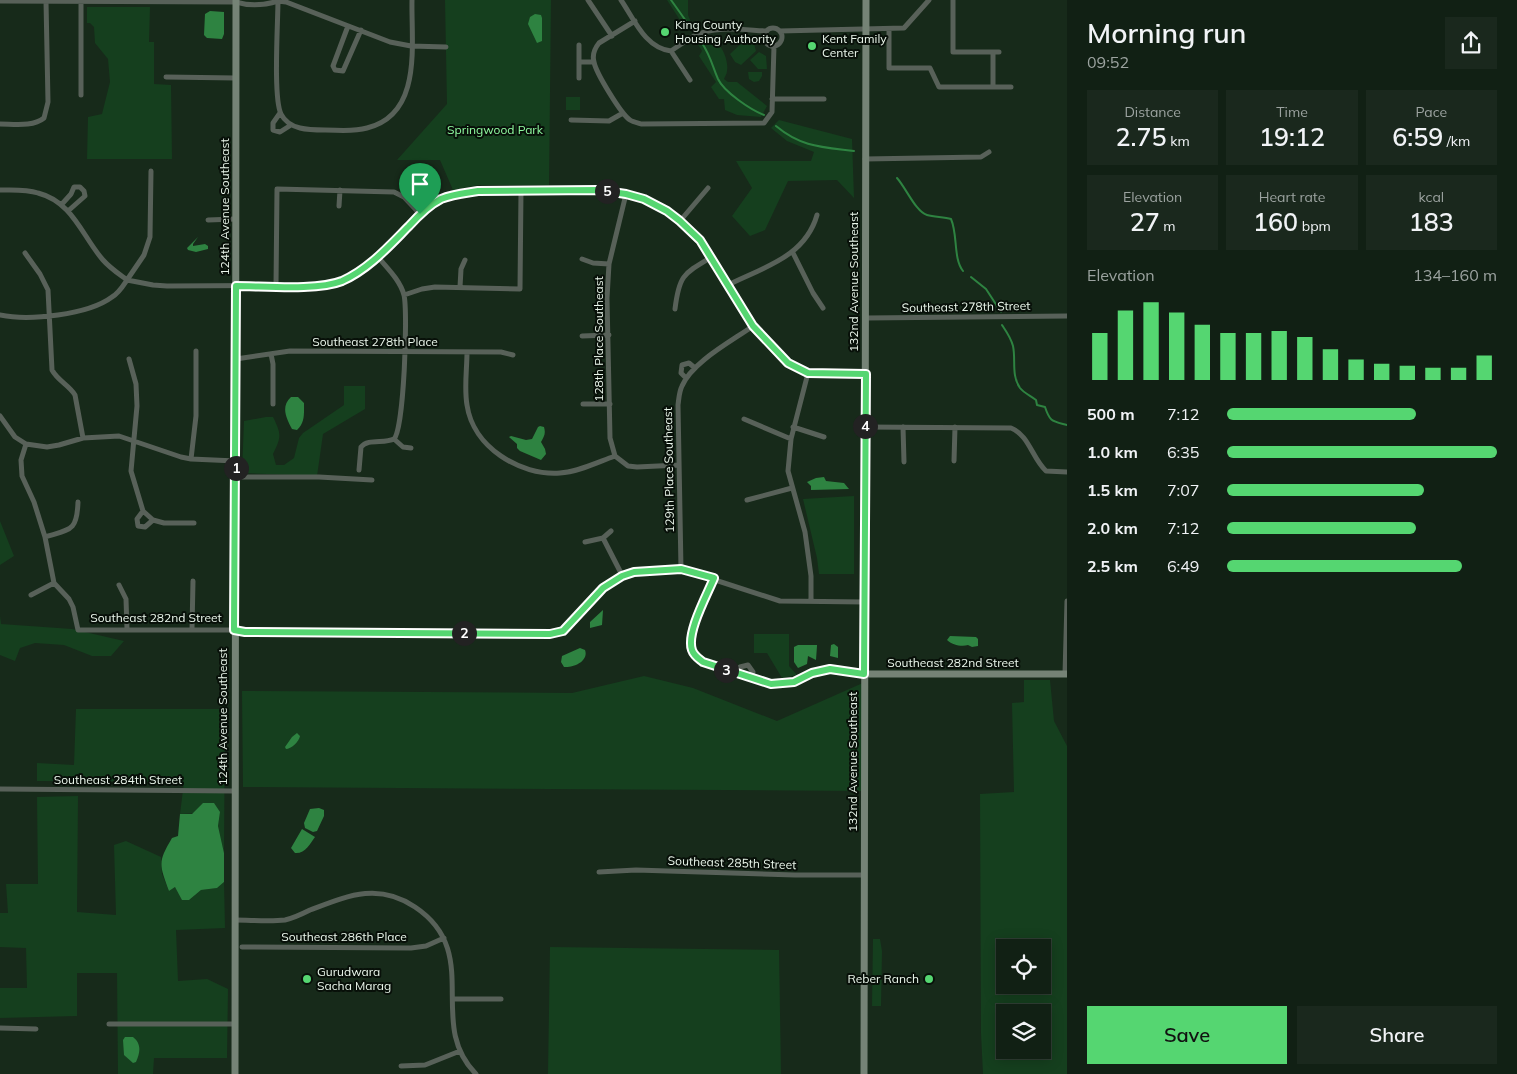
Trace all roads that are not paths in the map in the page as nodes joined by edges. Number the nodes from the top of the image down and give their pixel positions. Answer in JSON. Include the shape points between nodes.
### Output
{"nodes":[{"id":1,"x":79,"y":0,"type":"edge"},
{"id":2,"x":237,"y":0,"type":"edge"},
{"id":3,"x":277,"y":0,"type":"edge"},
{"id":4,"x":412,"y":0,"type":"edge"},
{"id":5,"x":588,"y":0,"type":"edge"},
{"id":6,"x":621,"y":0,"type":"edge"},
{"id":7,"x":866,"y":0,"type":"edge"},
{"id":8,"x":929,"y":0,"type":"edge"},
{"id":9,"x":954,"y":0,"type":"edge"},
{"id":10,"x":46,"y":1,"type":"junction"},
{"id":11,"x":157,"y":1,"type":"edge"},
{"id":12,"x":0,"y":2,"type":"edge"},
{"id":13,"x":635,"y":21,"type":"junction"},
{"id":14,"x":348,"y":26,"type":"junction"},
{"id":15,"x":889,"y":29,"type":"junction"},
{"id":16,"x":360,"y":30,"type":"junction"},
{"id":17,"x":867,"y":30,"type":"junction"},
{"id":18,"x":767,"y":31,"type":"junction"},
{"id":19,"x":780,"y":31,"type":"junction"},
{"id":20,"x":612,"y":36,"type":"junction"},
{"id":21,"x":411,"y":46,"type":"junction"},
{"id":22,"x":579,"y":46,"type":"dead end"},
{"id":23,"x":774,"y":46,"type":"junction"},
{"id":24,"x":446,"y":47,"type":"dead end"},
{"id":25,"x":670,"y":51,"type":"junction"},
{"id":26,"x":580,"y":62,"type":"junction"},
{"id":27,"x":594,"y":62,"type":"junction"},
{"id":28,"x":166,"y":77,"type":"dead end"},
{"id":29,"x":236,"y":78,"type":"junction"},
{"id":30,"x":579,"y":78,"type":"dead end"},
{"id":31,"x":690,"y":80,"type":"dead end"},
{"id":32,"x":993,"y":86,"type":"junction"},
{"id":33,"x":1011,"y":87,"type":"dead end"},
{"id":34,"x":81,"y":95,"type":"dead end"},
{"id":35,"x":772,"y":99,"type":"junction"},
{"id":36,"x":824,"y":99,"type":"dead end"},
{"id":37,"x":280,"y":113,"type":"junction"},
{"id":38,"x":623,"y":113,"type":"junction"},
{"id":39,"x":571,"y":120,"type":"dead end"},
{"id":40,"x":0,"y":124,"type":"edge"},
{"id":41,"x":291,"y":125,"type":"junction"},
{"id":42,"x":989,"y":152,"type":"dead end"},
{"id":43,"x":865,"y":158,"type":"junction"},
{"id":44,"x":151,"y":171,"type":"dead end"},
{"id":45,"x":708,"y":188,"type":"dead end"},
{"id":46,"x":0,"y":190,"type":"edge"},
{"id":47,"x":340,"y":190,"type":"junction"},
{"id":48,"x":521,"y":191,"type":"junction"},
{"id":49,"x":626,"y":194,"type":"junction"},
{"id":50,"x":62,"y":204,"type":"junction"},
{"id":51,"x":339,"y":206,"type":"dead end"},
{"id":52,"x":68,"y":211,"type":"junction"},
{"id":53,"x":420,"y":214,"type":"junction"},
{"id":54,"x":817,"y":215,"type":"dead end"},
{"id":55,"x":235,"y":219,"type":"junction"},
{"id":56,"x":208,"y":220,"type":"dead end"},
{"id":57,"x":680,"y":221,"type":"junction"},
{"id":58,"x":792,"y":253,"type":"junction"},
{"id":59,"x":25,"y":254,"type":"dead end"},
{"id":60,"x":378,"y":257,"type":"junction"},
{"id":61,"x":582,"y":258,"type":"dead end"},
{"id":62,"x":710,"y":258,"type":"junction"},
{"id":63,"x":465,"y":260,"type":"dead end"},
{"id":64,"x":609,"y":264,"type":"junction"},
{"id":65,"x":127,"y":280,"type":"junction"},
{"id":66,"x":728,"y":285,"type":"junction"},
{"id":67,"x":236,"y":286,"type":"junction"},
{"id":68,"x":276,"y":286,"type":"junction"},
{"id":69,"x":460,"y":287,"type":"junction"},
{"id":70,"x":404,"y":295,"type":"junction"},
{"id":71,"x":823,"y":308,"type":"dead end"},
{"id":72,"x":675,"y":309,"type":"dead end"},
{"id":73,"x":0,"y":315,"type":"edge"},
{"id":74,"x":49,"y":316,"type":"junction"},
{"id":75,"x":1067,"y":316,"type":"edge"},
{"id":76,"x":866,"y":318,"type":"junction"},
{"id":77,"x":753,"y":326,"type":"junction"},
{"id":78,"x":582,"y":336,"type":"dead end"},
{"id":79,"x":609,"y":336,"type":"junction"},
{"id":80,"x":196,"y":351,"type":"dead end"},
{"id":81,"x":405,"y":352,"type":"junction"},
{"id":82,"x":467,"y":352,"type":"junction"},
{"id":83,"x":271,"y":354,"type":"junction"},
{"id":84,"x":514,"y":355,"type":"dead end"},
{"id":85,"x":129,"y":359,"type":"dead end"},
{"id":86,"x":236,"y":359,"type":"junction"},
{"id":87,"x":695,"y":368,"type":"junction"},
{"id":88,"x":808,"y":373,"type":"junction"},
{"id":89,"x":866,"y":374,"type":"junction"},
{"id":90,"x":688,"y":376,"type":"junction"},
{"id":91,"x":273,"y":404,"type":"dead end"},
{"id":92,"x":583,"y":404,"type":"dead end"},
{"id":93,"x":610,"y":404,"type":"junction"},
{"id":94,"x":0,"y":416,"type":"edge"},
{"id":95,"x":744,"y":418,"type":"dead end"},
{"id":96,"x":793,"y":427,"type":"junction"},
{"id":97,"x":865,"y":427,"type":"junction"},
{"id":98,"x":903,"y":427,"type":"junction"},
{"id":99,"x":955,"y":427,"type":"junction"},
{"id":100,"x":824,"y":437,"type":"dead end"},
{"id":101,"x":83,"y":438,"type":"junction"},
{"id":102,"x":394,"y":439,"type":"junction"},
{"id":103,"x":791,"y":439,"type":"junction"},
{"id":104,"x":134,"y":440,"type":"junction"},
{"id":105,"x":26,"y":444,"type":"junction"},
{"id":106,"x":411,"y":448,"type":"dead end"},
{"id":107,"x":615,"y":456,"type":"junction"},
{"id":108,"x":191,"y":459,"type":"junction"},
{"id":109,"x":236,"y":460,"type":"junction"},
{"id":110,"x":954,"y":461,"type":"dead end"},
{"id":111,"x":904,"y":462,"type":"dead end"},
{"id":112,"x":679,"y":465,"type":"junction"},
{"id":113,"x":359,"y":470,"type":"dead end"},
{"id":114,"x":1067,"y":472,"type":"edge"},
{"id":115,"x":236,"y":477,"type":"junction"},
{"id":116,"x":372,"y":480,"type":"dead end"},
{"id":117,"x":792,"y":488,"type":"junction"},
{"id":118,"x":747,"y":500,"type":"dead end"},
{"id":119,"x":78,"y":502,"type":"dead end"},
{"id":120,"x":143,"y":511,"type":"junction"},
{"id":121,"x":154,"y":520,"type":"junction"},
{"id":122,"x":194,"y":523,"type":"dead end"},
{"id":123,"x":611,"y":531,"type":"dead end"},
{"id":124,"x":45,"y":537,"type":"junction"},
{"id":125,"x":603,"y":538,"type":"junction"},
{"id":126,"x":585,"y":542,"type":"dead end"},
{"id":127,"x":681,"y":569,"type":"junction"},
{"id":128,"x":622,"y":576,"type":"junction"},
{"id":129,"x":714,"y":578,"type":"junction"},
{"id":130,"x":192,"y":582,"type":"dead end"},
{"id":131,"x":54,"y":583,"type":"junction"},
{"id":132,"x":119,"y":585,"type":"dead end"},
{"id":133,"x":31,"y":595,"type":"dead end"},
{"id":134,"x":811,"y":601,"type":"junction"},
{"id":135,"x":1067,"y":601,"type":"edge"},
{"id":136,"x":865,"y":602,"type":"junction"},
{"id":137,"x":127,"y":629,"type":"junction"},
{"id":138,"x":192,"y":629,"type":"junction"},
{"id":139,"x":234,"y":630,"type":"junction"},
{"id":140,"x":737,"y":673,"type":"junction"},
{"id":141,"x":864,"y":674,"type":"junction"},
{"id":142,"x":1066,"y":674,"type":"edge"},
{"id":143,"x":751,"y":678,"type":"junction"},
{"id":144,"x":0,"y":789,"type":"edge"},
{"id":145,"x":235,"y":791,"type":"junction"},
{"id":146,"x":599,"y":872,"type":"dead end"},
{"id":147,"x":864,"y":874,"type":"junction"},
{"id":148,"x":235,"y":920,"type":"junction"},
{"id":149,"x":444,"y":938,"type":"junction"},
{"id":150,"x":242,"y":946,"type":"dead end"},
{"id":151,"x":453,"y":999,"type":"junction"},
{"id":152,"x":501,"y":999,"type":"dead end"},
{"id":153,"x":109,"y":1024,"type":"dead end"},
{"id":154,"x":236,"y":1024,"type":"junction"},
{"id":155,"x":0,"y":1028,"type":"edge"},
{"id":156,"x":36,"y":1029,"type":"dead end"},
{"id":157,"x":460,"y":1051,"type":"junction"},
{"id":158,"x":401,"y":1066,"type":"dead end"},
{"id":159,"x":235,"y":1074,"type":"edge"},
{"id":160,"x":476,"y":1074,"type":"edge"},
{"id":161,"x":864,"y":1074,"type":"edge"}],
"edges":[{"from":1,"to":10,"type":"street"},
{"from":1,"to":11,"type":"street"},
{"from":1,"to":34,"type":"street"},
{"from":2,"to":3,"type":"street","via":[[243,4],[269,4]]},
{"from":2,"to":11,"type":"street"},
{"from":2,"to":29,"type":"street","name":"124th Avenue Southeast"},
{"from":3,"to":14,"type":"street"},
{"from":3,"to":37,"type":"street","via":[[277,97]]},
{"from":4,"to":21,"type":"street"},
{"from":5,"to":20,"type":"street"},
{"from":6,"to":13,"type":"street"},
{"from":7,"to":17,"type":"street","name":"132nd Avenue Southeast"},
{"from":8,"to":15,"type":"street","via":[[904,28]]},
{"from":9,"to":32,"type":"street","via":[[953,52],[996,52]]},
{"from":10,"to":12,"type":"street"},
{"from":10,"to":40,"type":"street","via":[[48,102],[44,118],[33,124]]},
{"from":13,"to":20,"type":"street"},
{"from":13,"to":25,"type":"street","via":[[650,42],[657,48]]},
{"from":14,"to":16,"type":"street"},
{"from":14,"to":16,"type":"street","via":[[333,66],[335,70],[343,71]]},
{"from":15,"to":17,"type":"street"},
{"from":15,"to":32,"type":"street","via":[[889,68],[930,68],[939,87]]},
{"from":16,"to":21,"type":"street"},
{"from":17,"to":19,"type":"street"},
{"from":17,"to":43,"type":"street","name":"132nd Avenue Southeast"},
{"from":18,"to":19,"type":"street","via":[[772,28]]},
{"from":18,"to":23,"type":"street","via":[[764,39]]},
{"from":18,"to":25,"type":"street","via":[[708,32]]},
{"from":19,"to":23,"type":"street","via":[[781,42]]},
{"from":20,"to":27,"type":"street","via":[[599,43]]},
{"from":21,"to":24,"type":"street"},
{"from":21,"to":41,"type":"street","via":[[410,85],[397,109],[386,120],[353,130],[310,130]]},
{"from":22,"to":26,"type":"street"},
{"from":23,"to":35,"type":"street"},
{"from":25,"to":31,"type":"street"},
{"from":26,"to":27,"type":"street"},
{"from":26,"to":30,"type":"street"},
{"from":27,"to":38,"type":"street","via":[[600,78]]},
{"from":28,"to":29,"type":"street"},
{"from":29,"to":55,"type":"street","name":"124th Avenue Southeast"},
{"from":32,"to":33,"type":"street"},
{"from":35,"to":36,"type":"street"},
{"from":35,"to":38,"type":"street","via":[[770,116],[758,124],[641,124]]},
{"from":37,"to":41,"type":"street"},
{"from":37,"to":41,"type":"street","via":[[273,123],[273,130],[280,132]]},
{"from":38,"to":39,"type":"street","via":[[609,121]]},
{"from":42,"to":43,"type":"street","via":[[981,157]]},
{"from":43,"to":76,"type":"street","name":"132nd Avenue Southeast"},
{"from":44,"to":65,"type":"street","via":[[150,237],[144,255]]},
{"from":45,"to":57,"type":"street"},
{"from":46,"to":50,"type":"street","via":[[27,190]]},
{"from":47,"to":51,"type":"street"},
{"from":47,"to":53,"type":"street","via":[[394,192]]},
{"from":47,"to":68,"type":"street","via":[[277,189]]},
{"from":48,"to":49,"type":"street","via":[[598,190]]},
{"from":48,"to":53,"type":"street","via":[[459,194],[441,200]]},
{"from":48,"to":69,"type":"street","via":[[520,289]]},
{"from":49,"to":57,"type":"street","via":[[657,205]]},
{"from":49,"to":64,"type":"street","name":"128th Place Southeast"},
{"from":50,"to":52,"type":"street"},
{"from":50,"to":52,"type":"street","via":[[74,187],[84,191],[84,196]]},
{"from":52,"to":65,"type":"street","via":[[105,262]]},
{"from":53,"to":60,"type":"street"},
{"from":54,"to":58,"type":"street","via":[[814,228]]},
{"from":55,"to":56,"type":"street"},
{"from":55,"to":67,"type":"street","name":"124th Avenue Southeast"},
{"from":57,"to":62,"type":"street","via":[[700,240]]},
{"from":58,"to":66,"type":"street"},
{"from":58,"to":71,"type":"street"},
{"from":59,"to":74,"type":"street","via":[[45,283]]},
{"from":60,"to":68,"type":"street","via":[[340,282]]},
{"from":60,"to":70,"type":"street"},
{"from":61,"to":64,"type":"street"},
{"from":62,"to":66,"type":"street"},
{"from":62,"to":72,"type":"street","via":[[682,278]]},
{"from":63,"to":69,"type":"street"},
{"from":64,"to":79,"type":"street","name":"128th Place Southeast"},
{"from":65,"to":67,"type":"street","via":[[152,285]]},
{"from":65,"to":74,"type":"street","via":[[114,297],[105,302]]},
{"from":66,"to":77,"type":"street"},
{"from":67,"to":68,"type":"street"},
{"from":67,"to":86,"type":"street","name":"124th Avenue Southeast"},
{"from":69,"to":70,"type":"street","via":[[435,287]]},
{"from":70,"to":81,"type":"street"},
{"from":73,"to":74,"type":"street"},
{"from":74,"to":101,"type":"street","via":[[52,370],[75,395]]},
{"from":75,"to":76,"type":"street","name":"Southeast 278th Street"},
{"from":76,"to":89,"type":"street","name":"132nd Avenue Southeast"},
{"from":77,"to":87,"type":"street"},
{"from":77,"to":88,"type":"street","via":[[781,358]]},
{"from":78,"to":79,"type":"street"},
{"from":79,"to":93,"type":"street","name":"128th Place Southeast"},
{"from":80,"to":108,"type":"street","via":[[196,416]]},
{"from":81,"to":82,"type":"street","name":"Southeast 278th Place"},
{"from":81,"to":83,"type":"street","name":"Southeast 278th Place","via":[[290,351]]},
{"from":81,"to":102,"type":"street","via":[[403,398]]},
{"from":82,"to":84,"type":"street","name":"Southeast 278th Place"},
{"from":82,"to":107,"type":"street","via":[[467,405],[473,424],[496,453],[522,466],[561,473]]},
{"from":83,"to":86,"type":"street","name":"Southeast 278th Place"},
{"from":83,"to":91,"type":"street"},
{"from":85,"to":104,"type":"street","via":[[136,384]]},
{"from":86,"to":109,"type":"street","name":"124th Avenue Southeast"},
{"from":87,"to":90,"type":"street"},
{"from":87,"to":90,"type":"street","name":"129th Place Southeast","via":[[689,363],[682,365],[680,370]]},
{"from":88,"to":89,"type":"street"},
{"from":88,"to":96,"type":"street"},
{"from":89,"to":97,"type":"street","name":"132nd Avenue Southeast"},
{"from":90,"to":112,"type":"street","name":"129th Place Southeast","via":[[678,405]]},
{"from":92,"to":93,"type":"street"},
{"from":93,"to":107,"type":"street","name":"128th Place Southeast","via":[[610,438]]},
{"from":94,"to":105,"type":"street","via":[[15,437]]},
{"from":95,"to":103,"type":"street"},
{"from":96,"to":100,"type":"street"},
{"from":96,"to":103,"type":"street"},
{"from":97,"to":98,"type":"street"},
{"from":97,"to":136,"type":"street","name":"132nd Avenue Southeast"},
{"from":98,"to":99,"type":"street"},
{"from":98,"to":111,"type":"street"},
{"from":99,"to":110,"type":"street"},
{"from":99,"to":114,"type":"street","via":[[1016,429],[1046,471]]},
{"from":101,"to":104,"type":"street","via":[[119,436]]},
{"from":101,"to":105,"type":"street","via":[[59,445]]},
{"from":102,"to":106,"type":"street"},
{"from":102,"to":113,"type":"street","via":[[363,444]]},
{"from":103,"to":117,"type":"street","via":[[788,471]]},
{"from":104,"to":108,"type":"street"},
{"from":104,"to":120,"type":"street","via":[[131,471]]},
{"from":105,"to":124,"type":"street","via":[[21,460],[22,476]]},
{"from":107,"to":112,"type":"street","via":[[628,466]]},
{"from":108,"to":109,"type":"street"},
{"from":109,"to":115,"type":"street","name":"124th Avenue Southeast"},
{"from":112,"to":127,"type":"street","name":"129th Place Southeast"},
{"from":115,"to":116,"type":"street"},
{"from":115,"to":139,"type":"street","name":"124th Avenue Southeast"},
{"from":117,"to":118,"type":"street"},
{"from":117,"to":134,"type":"street","via":[[805,532]]},
{"from":119,"to":124,"type":"street","via":[[76,524]]},
{"from":120,"to":121,"type":"street"},
{"from":120,"to":121,"type":"street","via":[[137,519],[138,526],[145,527]]},
{"from":121,"to":122,"type":"street","via":[[164,524]]},
{"from":123,"to":125,"type":"street"},
{"from":124,"to":131,"type":"street"},
{"from":125,"to":126,"type":"street"},
{"from":125,"to":128,"type":"street"},
{"from":127,"to":128,"type":"street","via":[[645,570]]},
{"from":127,"to":129,"type":"street"},
{"from":128,"to":139,"type":"street","name":"Southeast 282nd Street","via":[[603,588],[563,631],[550,634]]},
{"from":129,"to":134,"type":"street","via":[[770,598],[788,602]]},
{"from":129,"to":140,"type":"street","name":"Southeast 282nd Street","via":[[692,635],[692,650],[703,662]]},
{"from":130,"to":138,"type":"street"},
{"from":131,"to":133,"type":"street"},
{"from":131,"to":137,"type":"street","name":"Southeast 282nd Street","via":[[69,599],[78,630]]},
{"from":132,"to":137,"type":"street","via":[[126,599]]},
{"from":134,"to":136,"type":"street"},
{"from":135,"to":142,"type":"street"},
{"from":136,"to":141,"type":"street","name":"132nd Avenue Southeast"},
{"from":137,"to":138,"type":"street","name":"Southeast 282nd Street"},
{"from":138,"to":139,"type":"street","name":"Southeast 282nd Street"},
{"from":139,"to":145,"type":"street","name":"124th Avenue Southeast"},
{"from":140,"to":143,"type":"street","name":"Southeast 282nd Street"},
{"from":140,"to":143,"type":"street","via":[[740,667],[748,665],[753,672]]},
{"from":141,"to":142,"type":"street","name":"Southeast 282nd Street"},
{"from":141,"to":143,"type":"street","name":"Southeast 282nd Street","via":[[830,669],[794,682],[778,684]]},
{"from":141,"to":147,"type":"street","name":"132nd Avenue Southeast"},
{"from":144,"to":145,"type":"street","name":"Southeast 284th Street"},
{"from":145,"to":148,"type":"street","name":"124th Avenue Southeast"},
{"from":146,"to":147,"type":"street","name":"Southeast 285th Street"},
{"from":147,"to":161,"type":"street","name":"132nd Avenue Southeast"},
{"from":148,"to":149,"type":"street","via":[[285,920],[348,896],[377,893],[410,904],[434,923]]},
{"from":148,"to":154,"type":"street","name":"124th Avenue Southeast"},
{"from":149,"to":150,"type":"street","name":"Southeast 286th Place","via":[[411,948]]},
{"from":149,"to":151,"type":"street","via":[[451,959]]},
{"from":151,"to":152,"type":"street"},
{"from":151,"to":157,"type":"street","via":[[453,1026]]},
{"from":153,"to":154,"type":"street"},
{"from":154,"to":159,"type":"street","name":"124th Avenue Southeast"},
{"from":155,"to":156,"type":"street"},
{"from":157,"to":158,"type":"street","via":[[430,1063]]},
{"from":157,"to":160,"type":"street"}]}
